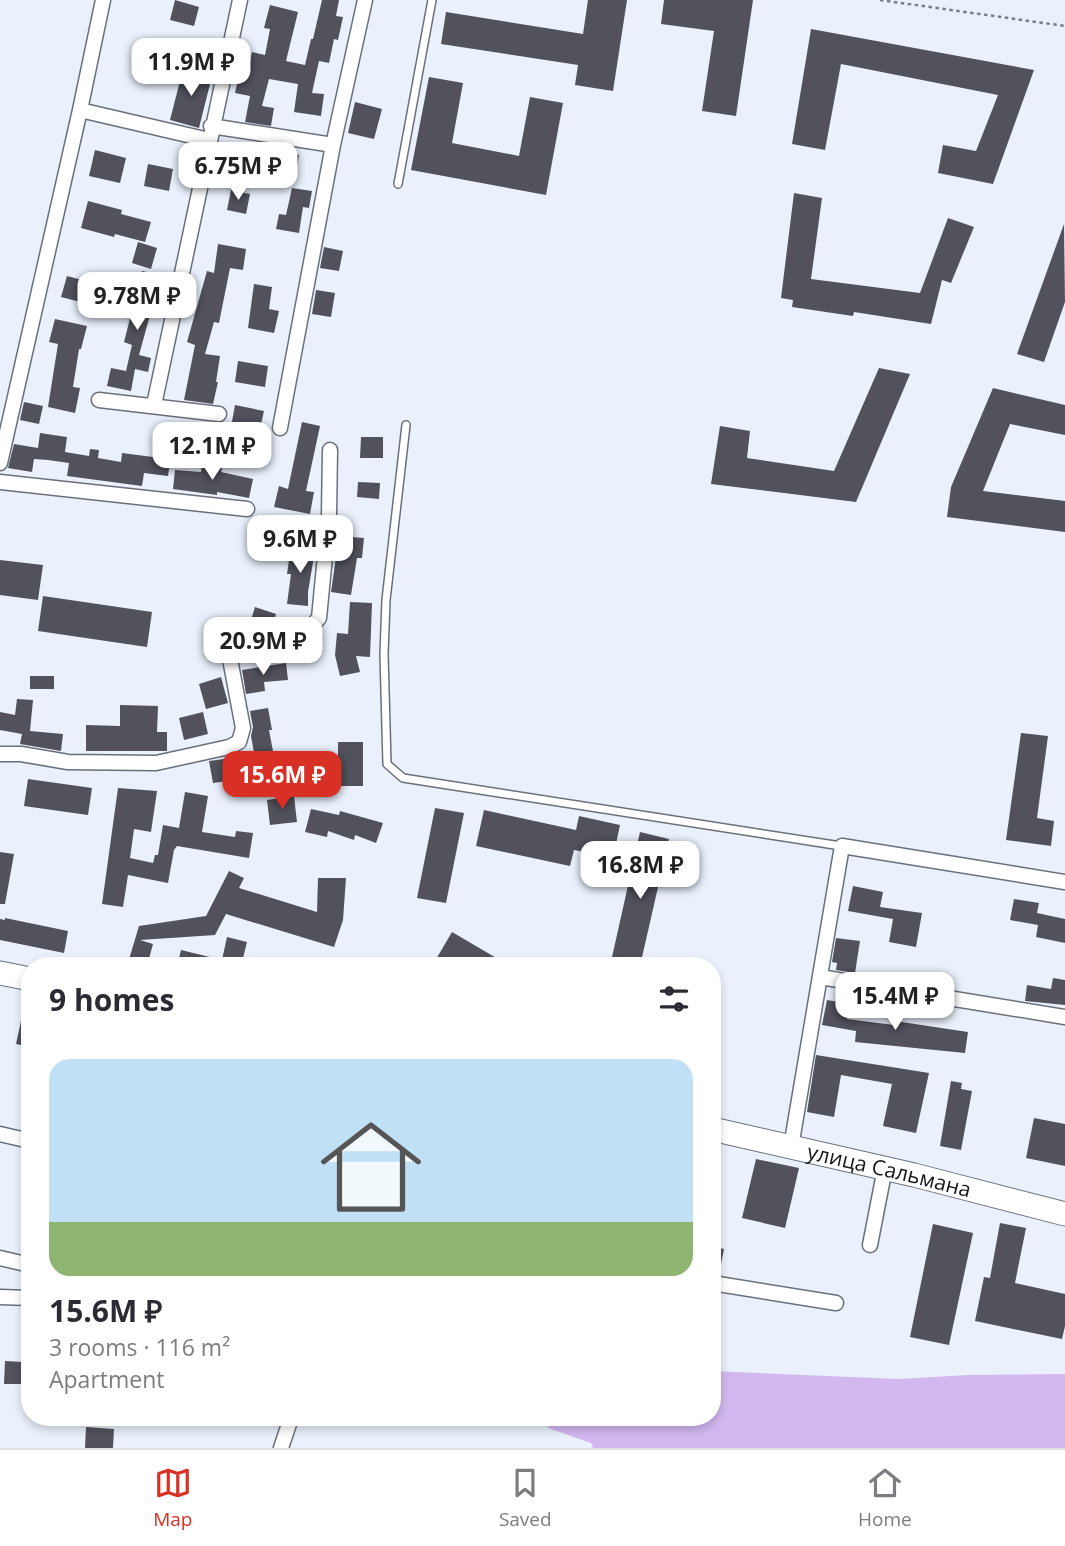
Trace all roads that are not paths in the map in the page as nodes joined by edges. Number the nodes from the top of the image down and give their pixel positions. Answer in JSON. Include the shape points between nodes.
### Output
{"nodes":[{"id":1,"x":103,"y":0,"type":"edge"},
{"id":2,"x":240,"y":0,"type":"edge"},
{"id":3,"x":365,"y":0,"type":"edge"},
{"id":4,"x":432,"y":0,"type":"edge"},
{"id":5,"x":80,"y":110,"type":"junction"},
{"id":6,"x":210,"y":133,"type":"junction"},
{"id":7,"x":333,"y":145,"type":"junction"},
{"id":8,"x":398,"y":184,"type":"dead end"},
{"id":9,"x":99,"y":400,"type":"dead end"},
{"id":10,"x":154,"y":405,"type":"junction"},
{"id":11,"x":219,"y":414,"type":"dead end"},
{"id":12,"x":406,"y":425,"type":"dead end"},
{"id":13,"x":281,"y":428,"type":"dead end"},
{"id":14,"x":330,"y":450,"type":"dead end"},
{"id":15,"x":0,"y":463,"type":"edge"},
{"id":16,"x":0,"y":482,"type":"edge"},
{"id":17,"x":247,"y":509,"type":"dead end"},
{"id":18,"x":0,"y":754,"type":"edge"},
{"id":19,"x":842,"y":846,"type":"junction"},
{"id":20,"x":1065,"y":882,"type":"edge"},
{"id":21,"x":0,"y":973,"type":"edge"},
{"id":22,"x":21,"y":977,"type":"edge"},
{"id":23,"x":820,"y":977,"type":"junction"},
{"id":24,"x":1065,"y":1017,"type":"edge"},
{"id":25,"x":721,"y":1131,"type":"edge"},
{"id":26,"x":0,"y":1134,"type":"edge"},
{"id":27,"x":21,"y":1139,"type":"edge"},
{"id":28,"x":791,"y":1147,"type":"junction"},
{"id":29,"x":885,"y":1168,"type":"junction"},
{"id":30,"x":1065,"y":1214,"type":"edge"},
{"id":31,"x":870,"y":1245,"type":"dead end"},
{"id":32,"x":0,"y":1258,"type":"edge"},
{"id":33,"x":21,"y":1263,"type":"edge"},
{"id":34,"x":721,"y":1284,"type":"edge"},
{"id":35,"x":0,"y":1297,"type":"edge"},
{"id":36,"x":21,"y":1298,"type":"edge"},
{"id":37,"x":835,"y":1303,"type":"dead end"},
{"id":38,"x":288,"y":1426,"type":"edge"},
{"id":39,"x":281,"y":1448,"type":"edge"}],
"edges":[{"from":1,"to":5,"type":"street"},
{"from":2,"to":6,"type":"street"},
{"from":3,"to":7,"type":"street"},
{"from":4,"to":8,"type":"lane"},
{"from":5,"to":6,"type":"street"},
{"from":5,"to":15,"type":"street"},
{"from":6,"to":7,"type":"street"},
{"from":6,"to":10,"type":"street"},
{"from":7,"to":13,"type":"street"},
{"from":9,"to":10,"type":"street"},
{"from":10,"to":11,"type":"street"},
{"from":12,"to":19,"type":"lane","via":[[386,600],[387,764],[403,778]]},
{"from":14,"to":18,"type":"street","via":[[319,618],[308,630],[245,641],[234,648],[230,659],[243,728],[239,742],[156,763],[68,762]]},
{"from":16,"to":17,"type":"street"},
{"from":19,"to":20,"type":"street"},
{"from":19,"to":23,"type":"street"},
{"from":21,"to":22,"type":"main road"},
{"from":23,"to":24,"type":"street"},
{"from":23,"to":28,"type":"street"},
{"from":25,"to":28,"type":"main road","name":"улица Сальмана"},
{"from":26,"to":27,"type":"street"},
{"from":28,"to":29,"type":"main road","name":"улица Сальмана"},
{"from":29,"to":30,"type":"main road","name":"улица Сальмана"},
{"from":29,"to":31,"type":"street"},
{"from":32,"to":33,"type":"street"},
{"from":34,"to":37,"type":"street"},
{"from":35,"to":36,"type":"street"},
{"from":38,"to":39,"type":"street"}]}
